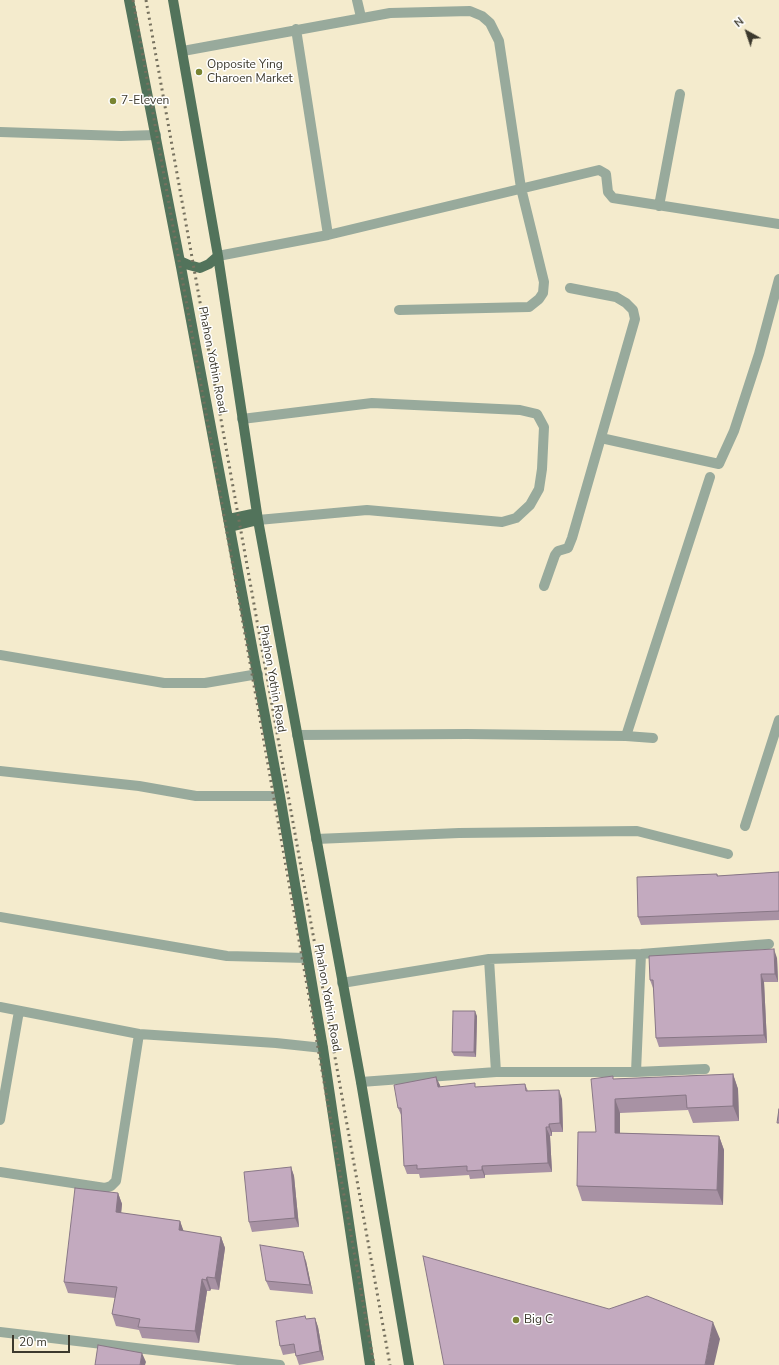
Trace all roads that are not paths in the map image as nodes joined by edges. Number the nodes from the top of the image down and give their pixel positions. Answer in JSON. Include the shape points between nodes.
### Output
{"nodes":[{"id":1,"x":129,"y":0,"type":"edge"},
{"id":2,"x":173,"y":0,"type":"edge"},
{"id":3,"x":357,"y":0,"type":"edge"},
{"id":4,"x":361,"y":17,"type":"junction"},
{"id":5,"x":296,"y":29,"type":"junction"},
{"id":6,"x":183,"y":51,"type":"junction"},
{"id":7,"x":680,"y":94,"type":"dead end"},
{"id":8,"x":0,"y":132,"type":"edge"},
{"id":9,"x":156,"y":135,"type":"junction"},
{"id":10,"x":521,"y":188,"type":"junction"},
{"id":11,"x":660,"y":206,"type":"junction"},
{"id":12,"x":779,"y":224,"type":"edge"},
{"id":13,"x":328,"y":235,"type":"junction"},
{"id":14,"x":218,"y":256,"type":"junction"},
{"id":15,"x":180,"y":261,"type":"junction"},
{"id":16,"x":779,"y":279,"type":"edge"},
{"id":17,"x":570,"y":288,"type":"dead end"},
{"id":18,"x":399,"y":310,"type":"dead end"},
{"id":19,"x":242,"y":419,"type":"junction"},
{"id":20,"x":601,"y":438,"type":"junction"},
{"id":21,"x":710,"y":477,"type":"dead end"},
{"id":22,"x":258,"y":516,"type":"junction"},
{"id":23,"x":229,"y":523,"type":"junction"},
{"id":24,"x":544,"y":586,"type":"dead end"},
{"id":25,"x":0,"y":655,"type":"edge"},
{"id":26,"x":258,"y":674,"type":"junction"},
{"id":27,"x":779,"y":720,"type":"edge"},
{"id":28,"x":297,"y":736,"type":"junction"},
{"id":29,"x":626,"y":736,"type":"junction"},
{"id":30,"x":653,"y":738,"type":"dead end"},
{"id":31,"x":0,"y":771,"type":"edge"},
{"id":32,"x":280,"y":796,"type":"junction"},
{"id":33,"x":746,"y":826,"type":"dead end"},
{"id":34,"x":316,"y":839,"type":"junction"},
{"id":35,"x":728,"y":854,"type":"dead end"},
{"id":36,"x":0,"y":917,"type":"edge"},
{"id":37,"x":769,"y":944,"type":"dead end"},
{"id":38,"x":641,"y":954,"type":"junction"},
{"id":39,"x":306,"y":958,"type":"junction"},
{"id":40,"x":489,"y":959,"type":"junction"},
{"id":41,"x":342,"y":983,"type":"junction"},
{"id":42,"x":0,"y":1007,"type":"edge"},
{"id":43,"x":19,"y":1011,"type":"junction"},
{"id":44,"x":139,"y":1034,"type":"junction"},
{"id":45,"x":323,"y":1048,"type":"junction"},
{"id":46,"x":705,"y":1069,"type":"dead end"},
{"id":47,"x":496,"y":1072,"type":"junction"},
{"id":48,"x":636,"y":1072,"type":"junction"},
{"id":49,"x":361,"y":1082,"type":"junction"},
{"id":50,"x":0,"y":1120,"type":"edge"},
{"id":51,"x":0,"y":1172,"type":"edge"},
{"id":52,"x":0,"y":1332,"type":"edge"},
{"id":53,"x":280,"y":1365,"type":"edge"},
{"id":54,"x":370,"y":1365,"type":"edge"},
{"id":55,"x":409,"y":1365,"type":"edge"}],
"edges":[{"from":1,"to":9,"type":"main road","name":"Phahon Yothin Road"},
{"from":2,"to":6,"type":"main road","name":"Phahon Yothin Road"},
{"from":3,"to":4,"type":"street"},
{"from":4,"to":5,"type":"street"},
{"from":4,"to":10,"type":"street","via":[[390,13],[470,11],[490,23],[500,41]]},
{"from":5,"to":6,"type":"street"},
{"from":5,"to":13,"type":"street"},
{"from":6,"to":14,"type":"main road","name":"Phahon Yothin Road"},
{"from":7,"to":11,"type":"street"},
{"from":8,"to":9,"type":"street"},
{"from":9,"to":15,"type":"main road","name":"Phahon Yothin Road"},
{"from":10,"to":11,"type":"street","via":[[599,170],[606,174],[608,192],[613,198]]},
{"from":10,"to":13,"type":"street"},
{"from":10,"to":18,"type":"street","via":[[544,282],[543,293],[539,299],[529,307]]},
{"from":11,"to":12,"type":"street"},
{"from":13,"to":14,"type":"street"},
{"from":14,"to":15,"type":"main road","via":[[200,268]]},
{"from":14,"to":19,"type":"main road","name":"Phahon Yothin Road"},
{"from":15,"to":23,"type":"main road","name":"Phahon Yothin Road"},
{"from":16,"to":20,"type":"street","via":[[757,361],[734,431],[719,464]]},
{"from":17,"to":20,"type":"street","via":[[616,297],[633,310],[635,319]]},
{"from":19,"to":22,"type":"main road","name":"Phahon Yothin Road"},
{"from":19,"to":22,"type":"street","via":[[372,403],[520,410],[537,414],[544,427],[539,489],[530,505],[516,518],[502,522],[367,510]]},
{"from":20,"to":24,"type":"street","via":[[572,538],[568,548],[558,551],[555,555]]},
{"from":21,"to":29,"type":"street"},
{"from":22,"to":23,"type":"main road"},
{"from":22,"to":28,"type":"main road","name":"Phahon Yothin Road"},
{"from":23,"to":26,"type":"main road","name":"Phahon Yothin Road"},
{"from":25,"to":26,"type":"street","via":[[164,683],[205,683]]},
{"from":26,"to":32,"type":"main road","name":"Phahon Yothin Road"},
{"from":27,"to":33,"type":"street"},
{"from":28,"to":29,"type":"street"},
{"from":28,"to":34,"type":"main road","name":"Phahon Yothin Road"},
{"from":29,"to":30,"type":"street"},
{"from":31,"to":32,"type":"street","via":[[138,786],[196,796]]},
{"from":32,"to":39,"type":"main road","name":"Phahon Yothin Road"},
{"from":34,"to":35,"type":"street","via":[[459,833],[637,831]]},
{"from":34,"to":41,"type":"main road","name":"Phahon Yothin Road"},
{"from":36,"to":39,"type":"street","via":[[227,956]]},
{"from":37,"to":38,"type":"street"},
{"from":38,"to":40,"type":"street"},
{"from":38,"to":48,"type":"street"},
{"from":39,"to":45,"type":"main road","name":"Phahon Yothin Road"},
{"from":40,"to":41,"type":"street"},
{"from":40,"to":47,"type":"street"},
{"from":41,"to":49,"type":"main road","name":"Phahon Yothin Road"},
{"from":42,"to":43,"type":"street"},
{"from":43,"to":44,"type":"street"},
{"from":43,"to":50,"type":"street"},
{"from":44,"to":45,"type":"street"},
{"from":44,"to":51,"type":"street","via":[[117,1175],[111,1186],[105,1188]]},
{"from":45,"to":54,"type":"main road","name":"Phahon Yothin Road"},
{"from":46,"to":48,"type":"street"},
{"from":47,"to":48,"type":"street"},
{"from":47,"to":49,"type":"street"},
{"from":49,"to":55,"type":"main road","name":"Phahon Yothin Road"},
{"from":52,"to":53,"type":"street"}]}
